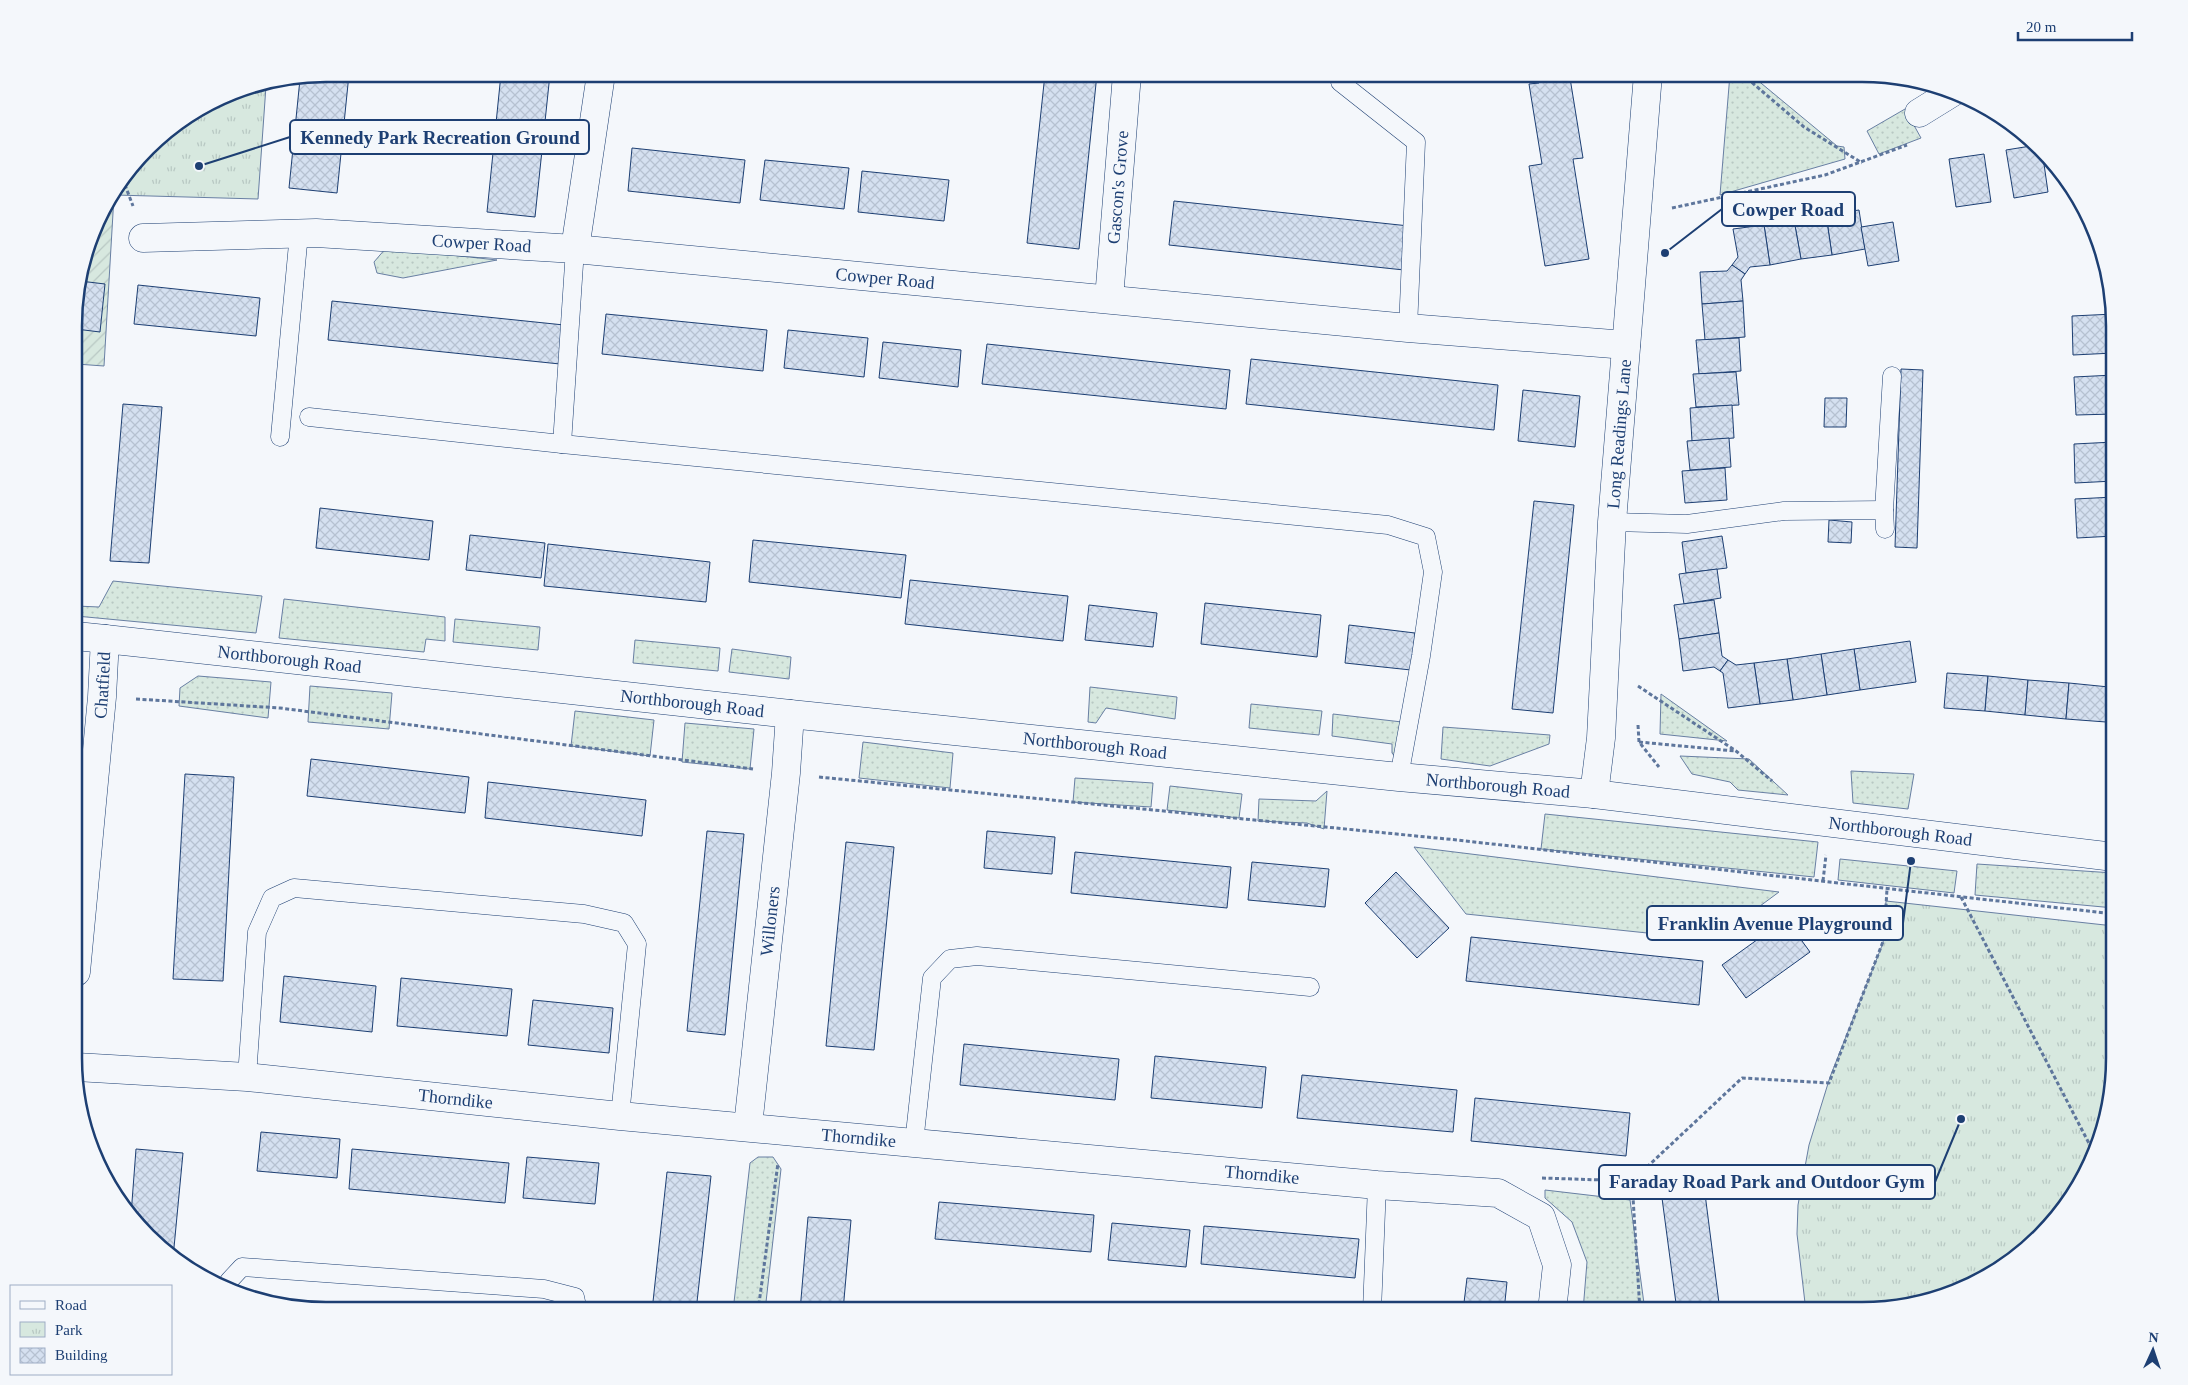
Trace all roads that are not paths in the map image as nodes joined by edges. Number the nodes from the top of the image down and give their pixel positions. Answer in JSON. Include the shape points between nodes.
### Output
{"nodes":[{"id":1,"x":600,"y":83,"type":"edge"},
{"id":2,"x":1126,"y":83,"type":"edge"},
{"id":3,"x":1341,"y":83,"type":"edge"},
{"id":4,"x":1647,"y":83,"type":"edge"},
{"id":5,"x":1945,"y":97,"type":"edge"},
{"id":6,"x":1919,"y":113,"type":"road end"},
{"id":7,"x":299,"y":233,"type":"junction"},
{"id":8,"x":143,"y":238,"type":"dead end"},
{"id":9,"x":575,"y":249,"type":"junction"},
{"id":10,"x":1109,"y":299,"type":"junction"},
{"id":11,"x":1408,"y":328,"type":"junction"},
{"id":12,"x":1626,"y":345,"type":"junction"},
{"id":13,"x":1892,"y":376,"type":"dead end"},
{"id":14,"x":310,"y":417,"type":"dead end"},
{"id":15,"x":280,"y":437,"type":"dead end"},
{"id":16,"x":562,"y":444,"type":"junction"},
{"id":17,"x":1884,"y":510,"type":"junction"},
{"id":18,"x":1612,"y":522,"type":"junction"},
{"id":19,"x":1886,"y":528,"type":"dead end"},
{"id":20,"x":83,"y":637,"type":"edge"},
{"id":21,"x":105,"y":639,"type":"junction"},
{"id":22,"x":790,"y":714,"type":"junction"},
{"id":23,"x":1399,"y":776,"type":"junction"},
{"id":24,"x":1594,"y":794,"type":"junction"},
{"id":25,"x":2106,"y":856,"type":"edge"},
{"id":26,"x":83,"y":898,"type":"edge"},
{"id":27,"x":1310,"y":987,"type":"dead end"},
{"id":28,"x":83,"y":1067,"type":"edge"},
{"id":29,"x":247,"y":1078,"type":"junction"},
{"id":30,"x":620,"y":1116,"type":"junction"},
{"id":31,"x":748,"y":1126,"type":"junction"},
{"id":32,"x":914,"y":1143,"type":"junction"},
{"id":33,"x":1377,"y":1185,"type":"junction"},
{"id":34,"x":229,"y":1282,"type":"edge"},
{"id":35,"x":576,"y":1302,"type":"edge"},
{"id":36,"x":1372,"y":1302,"type":"edge"},
{"id":37,"x":1553,"y":1302,"type":"edge"}],
"edges":[{"from":1,"to":9,"type":"street"},
{"from":2,"to":10,"type":"street","name":"Gascon's Grove"},
{"from":3,"to":11,"type":"lane","via":[[1416,142]]},
{"from":4,"to":12,"type":"street","name":"Long Readings Lane"},
{"from":5,"to":6,"type":"street"},
{"from":7,"to":8,"type":"street","name":"Cowper Road"},
{"from":7,"to":9,"type":"street","name":"Cowper Road"},
{"from":7,"to":15,"type":"lane"},
{"from":9,"to":10,"type":"street","name":"Cowper Road"},
{"from":9,"to":16,"type":"lane"},
{"from":10,"to":11,"type":"street","name":"Cowper Road"},
{"from":11,"to":12,"type":"street","name":"Cowper Road"},
{"from":12,"to":18,"type":"street","name":"Long Readings Lane"},
{"from":13,"to":17,"type":"lane"},
{"from":14,"to":16,"type":"lane"},
{"from":16,"to":23,"type":"lane","via":[[1388,524],[1426,537],[1433,572]]},
{"from":17,"to":18,"type":"lane","via":[[1784,511],[1687,524]]},
{"from":17,"to":19,"type":"lane"},
{"from":18,"to":24,"type":"street","name":"Long Readings Lane","via":[[1601,738]]},
{"from":20,"to":21,"type":"street","name":"Northborough Road"},
{"from":21,"to":22,"type":"street","name":"Northborough Road"},
{"from":21,"to":26,"type":"street","name":"Chatfield"},
{"from":22,"to":23,"type":"street","name":"Northborough Road"},
{"from":22,"to":31,"type":"street","name":"Willoners"},
{"from":23,"to":24,"type":"street","name":"Northborough Road"},
{"from":24,"to":25,"type":"street","name":"Northborough Road"},
{"from":27,"to":32,"type":"lane","via":[[977,956],[950,959],[932,978]]},
{"from":28,"to":29,"type":"street","name":"Thorndike"},
{"from":29,"to":30,"type":"street","name":"Thorndike"},
{"from":29,"to":30,"type":"lane","via":[[257,932],[272,898],[294,888],[574,914],[624,923],[637,944]]},
{"from":30,"to":31,"type":"street","name":"Thorndike"},
{"from":31,"to":32,"type":"street","name":"Thorndike"},
{"from":32,"to":33,"type":"street","name":"Thorndike"},
{"from":33,"to":36,"type":"lane"},
{"from":33,"to":37,"type":"street","name":"Thorndike","via":[[1498,1193],[1540,1217],[1556,1265]]},
{"from":34,"to":35,"type":"lane","via":[[242,1267],[544,1289],[575,1297]]}]}
